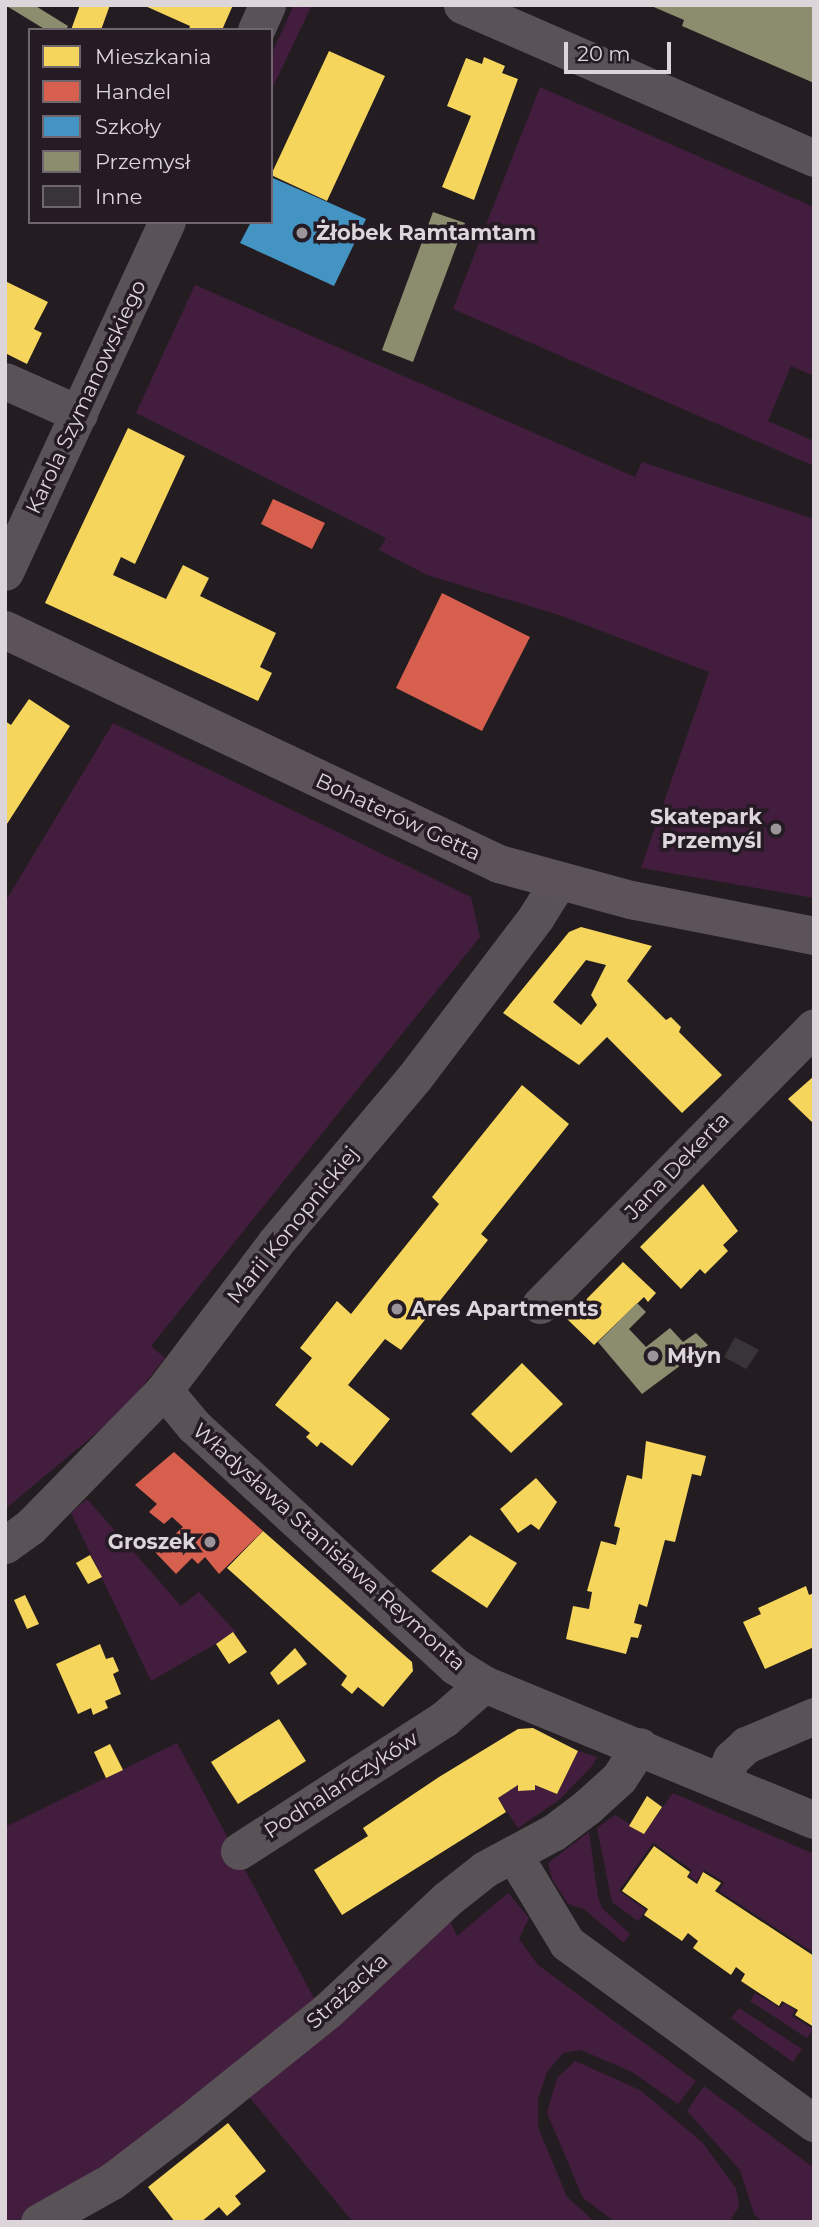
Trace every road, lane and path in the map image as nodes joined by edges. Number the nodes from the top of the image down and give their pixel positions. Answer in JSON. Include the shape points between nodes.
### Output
{"nodes":[{"id":1,"x":267,"y":5,"type":"edge"},
{"id":2,"x":462,"y":5,"type":"edge"},
{"id":3,"x":257,"y":28,"type":"edge"},
{"id":4,"x":814,"y":158,"type":"edge"},
{"id":5,"x":166,"y":224,"type":"edge"},
{"id":6,"x":5,"y":381,"type":"edge"},
{"id":7,"x":79,"y":414,"type":"junction"},
{"id":8,"x":5,"y":572,"type":"edge"},
{"id":9,"x":5,"y":630,"type":"edge"},
{"id":10,"x":557,"y":883,"type":"junction"},
{"id":11,"x":814,"y":936,"type":"edge"},
{"id":12,"x":814,"y":1027,"type":"edge"},
{"id":13,"x":540,"y":1305,"type":"dead end"},
{"id":14,"x":164,"y":1390,"type":"junction"},
{"id":15,"x":5,"y":1545,"type":"edge"},
{"id":16,"x":484,"y":1684,"type":"junction"},
{"id":17,"x":814,"y":1716,"type":"edge"},
{"id":18,"x":640,"y":1746,"type":"junction"},
{"id":19,"x":723,"y":1779,"type":"junction"},
{"id":20,"x":814,"y":1820,"type":"edge"},
{"id":21,"x":239,"y":1851,"type":"dead end"},
{"id":22,"x":514,"y":1856,"type":"junction"},
{"id":23,"x":814,"y":2123,"type":"edge"},
{"id":24,"x":39,"y":2222,"type":"edge"}],
"edges":[{"from":1,"to":3,"type":"street"},
{"from":2,"to":4,"type":"street"},
{"from":5,"to":7,"type":"street","name":"Karola Szymanowskiego"},
{"from":6,"to":7,"type":"street"},
{"from":7,"to":8,"type":"street","name":"Karola Szymanowskiego"},
{"from":9,"to":10,"type":"main road","name":"Bohaterów Getta","via":[[499,864]]},
{"from":10,"to":11,"type":"main road","name":"Bohaterów Getta"},
{"from":10,"to":14,"type":"street","name":"Marii Konopnickiej","via":[[537,917],[414,1078],[275,1243]]},
{"from":12,"to":13,"type":"street","name":"Jana Dekerta"},
{"from":14,"to":15,"type":"street","name":"Marii Konopnickiej","via":[[30,1527]]},
{"from":14,"to":16,"type":"street","name":"Władysława Stanisława Reymonta","via":[[202,1433],[449,1662]]},
{"from":16,"to":18,"type":"street","name":"Władysława Stanisława Reymonta"},
{"from":16,"to":21,"type":"street","name":"Podhalańczyków","via":[[444,1719]]},
{"from":17,"to":19,"type":"street","via":[[746,1745],[731,1759]]},
{"from":18,"to":19,"type":"street","name":"Władysława Stanisława Reymonta"},
{"from":18,"to":22,"type":"street","name":"Strażacka","via":[[619,1778],[587,1808]]},
{"from":19,"to":20,"type":"street","name":"Władysława Stanisława Reymonta"},
{"from":22,"to":23,"type":"street","via":[[567,1943]]},
{"from":22,"to":24,"type":"street","name":"Strażacka","via":[[485,1869],[447,1899],[327,2011],[184,2126],[112,2181]]}]}
